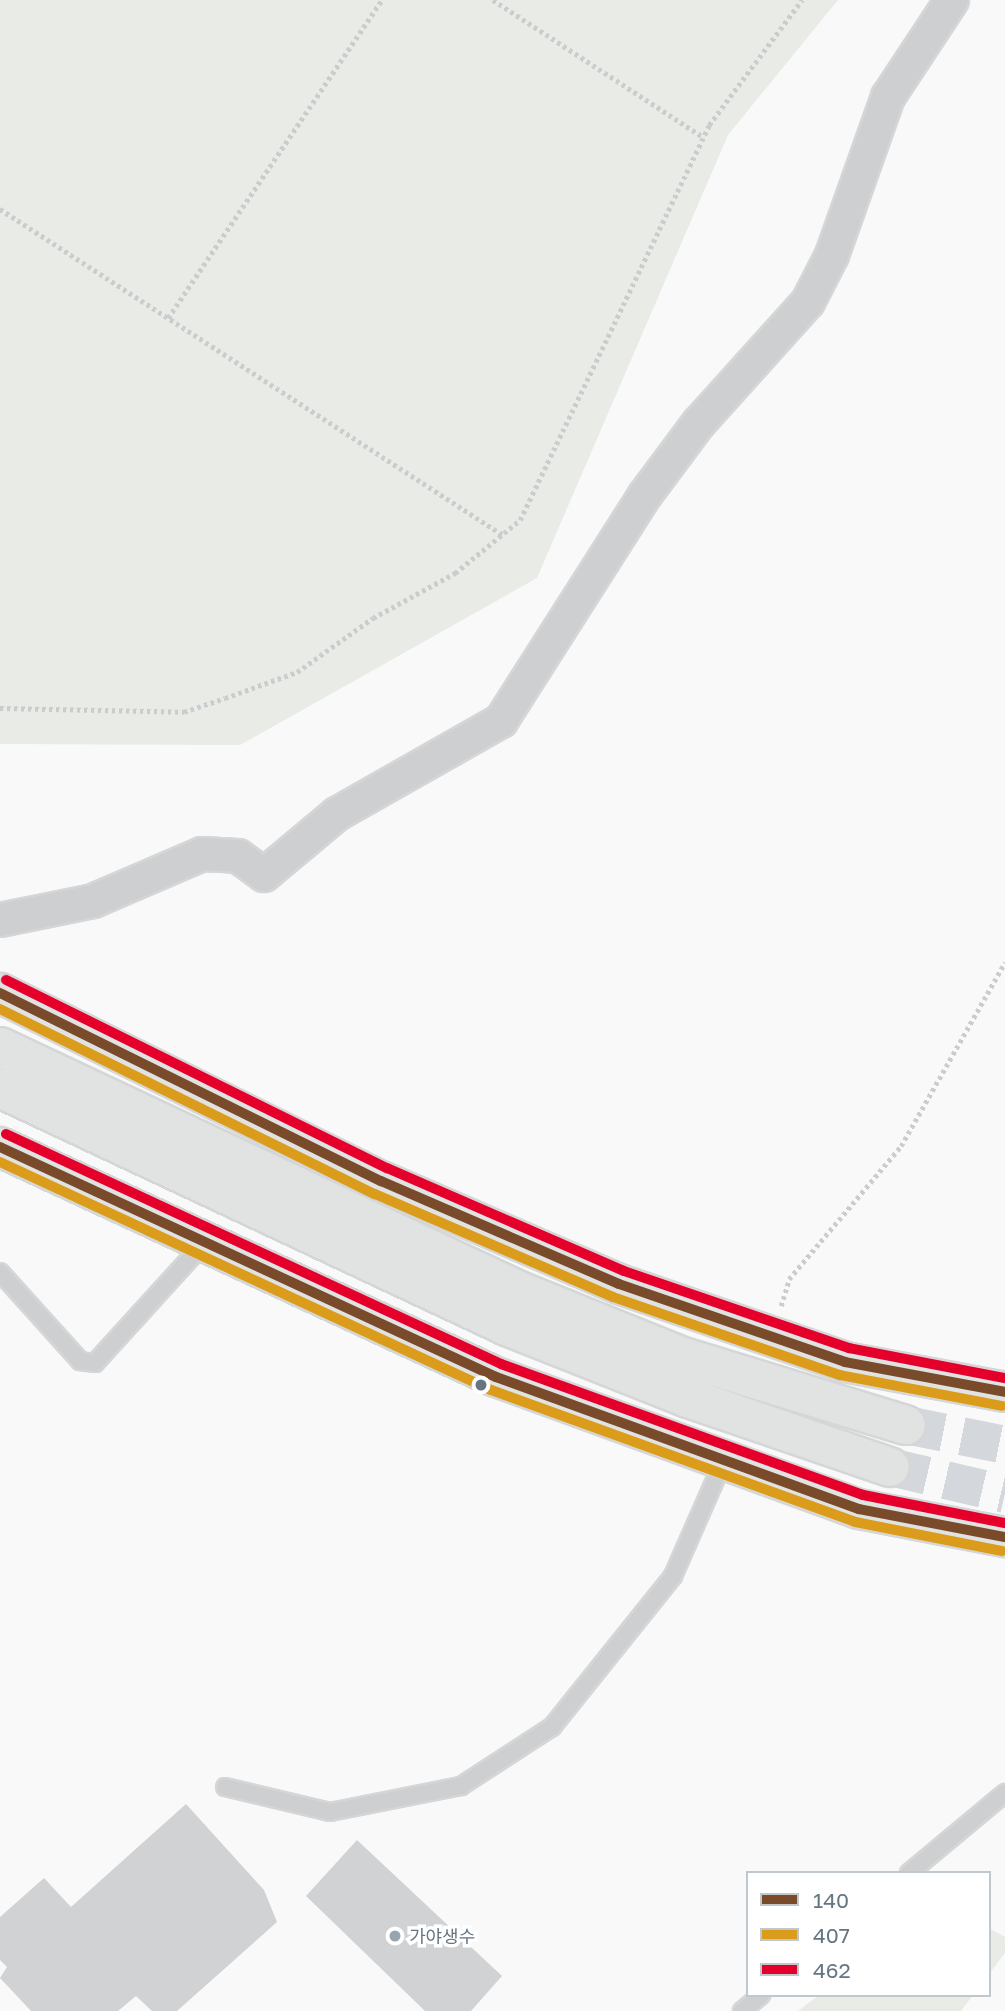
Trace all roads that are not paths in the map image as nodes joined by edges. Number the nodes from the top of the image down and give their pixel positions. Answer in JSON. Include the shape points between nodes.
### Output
{"nodes":[{"id":1,"x":952,"y":0,"type":"edge"},
{"id":2,"x":0,"y":920,"type":"edge"},
{"id":3,"x":0,"y":993,"type":"edge"},
{"id":4,"x":0,"y":1047,"type":"edge"},
{"id":5,"x":0,"y":1088,"type":"edge"},
{"id":6,"x":0,"y":1147,"type":"edge"},
{"id":7,"x":206,"y":1241,"type":"junction"},
{"id":8,"x":0,"y":1272,"type":"edge"},
{"id":9,"x":1005,"y":1392,"type":"edge"},
{"id":10,"x":906,"y":1425,"type":"tunnel mouth"},
{"id":11,"x":723,"y":1462,"type":"junction"},
{"id":12,"x":890,"y":1467,"type":"tunnel mouth"},
{"id":13,"x":1005,"y":1537,"type":"edge"},
{"id":14,"x":225,"y":1787,"type":"dead end"},
{"id":15,"x":1005,"y":1793,"type":"edge"},
{"id":16,"x":911,"y":1871,"type":"edge"},
{"id":17,"x":759,"y":1997,"type":"edge"},
{"id":18,"x":742,"y":2011,"type":"edge"}],
"edges":[{"from":1,"to":2,"type":"street","via":[[888,97],[831,255],[808,302],[698,425],[645,495],[501,722],[337,814],[264,875],[238,856],[202,854],[93,901]]},
{"from":3,"to":9,"type":"main road","via":[[381,1181],[619,1284],[845,1363]]},
{"from":4,"to":10,"type":"main road","via":[[519,1291],[683,1357]]},
{"from":5,"to":12,"type":"main road","via":[[507,1325],[688,1398]]},
{"from":6,"to":7,"type":"main road"},
{"from":7,"to":8,"type":"lane","via":[[96,1363],[80,1360]]},
{"from":7,"to":11,"type":"main road","via":[[496,1377]]},
{"from":11,"to":13,"type":"main road","via":[[859,1509]]},
{"from":11,"to":14,"type":"lane","via":[[673,1576],[552,1727],[461,1786],[330,1812]]},
{"from":15,"to":16,"type":"lane"},
{"from":17,"to":18,"type":"lane"}]}
